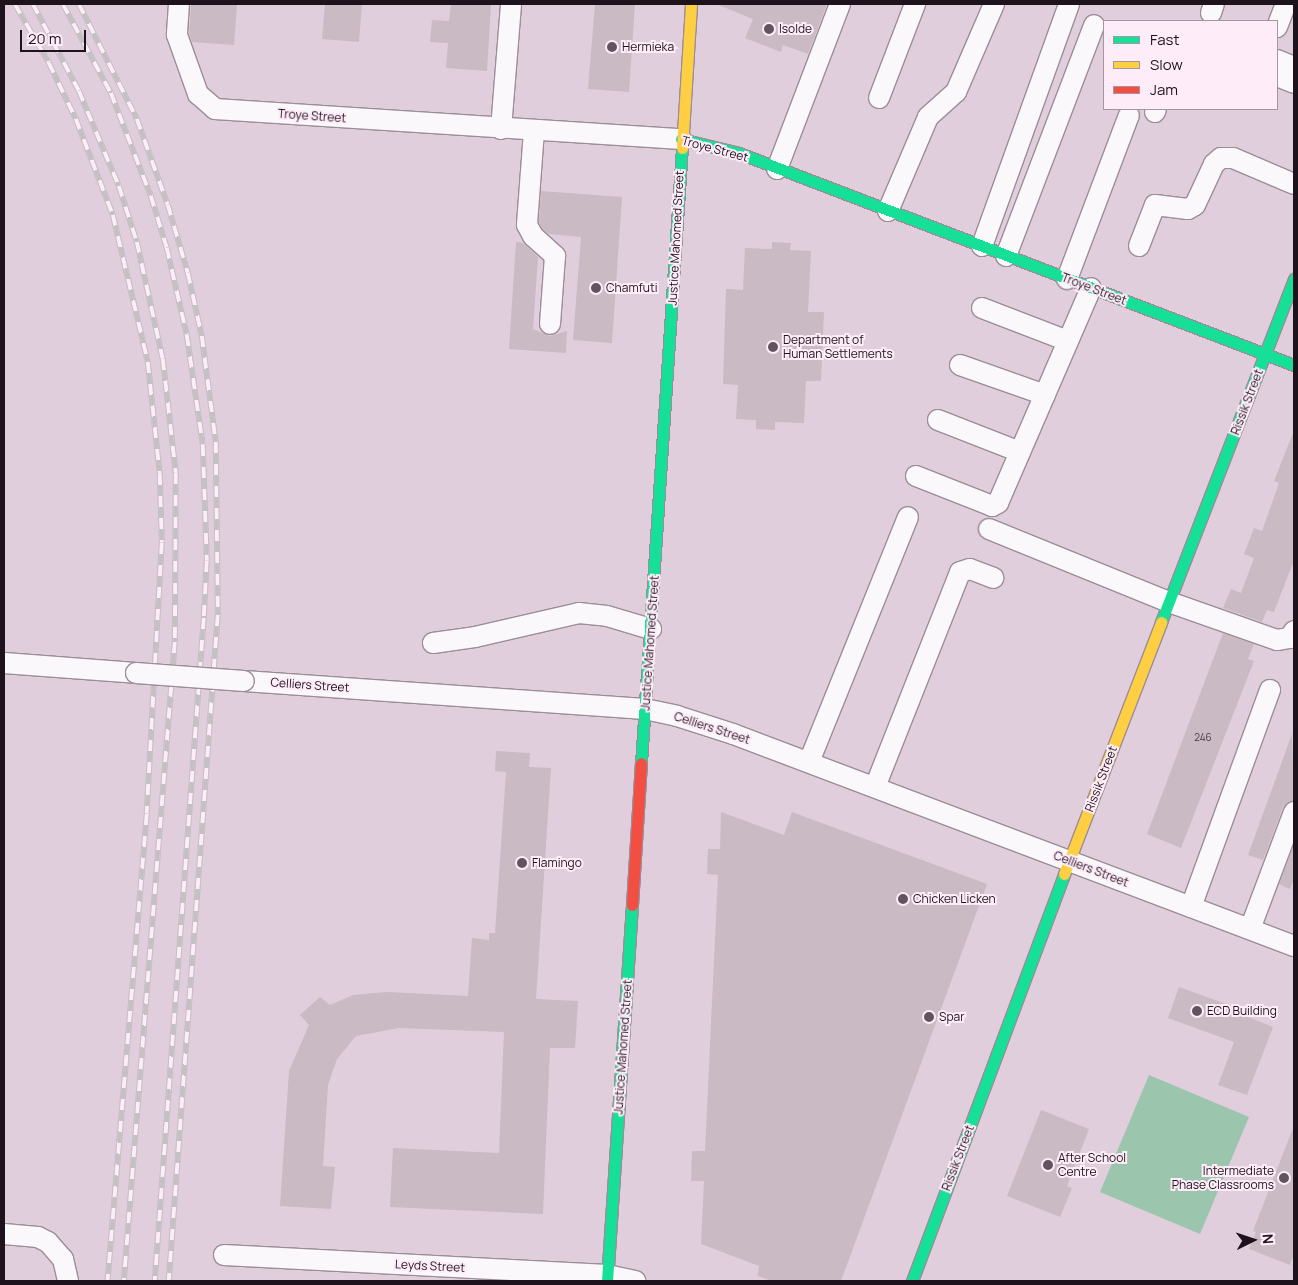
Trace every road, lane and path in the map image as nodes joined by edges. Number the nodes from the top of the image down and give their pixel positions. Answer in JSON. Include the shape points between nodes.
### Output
{"nodes":[{"id":1,"x":179,"y":4,"type":"edge"},
{"id":2,"x":511,"y":4,"type":"edge"},
{"id":3,"x":691,"y":4,"type":"edge"},
{"id":4,"x":840,"y":4,"type":"edge"},
{"id":5,"x":916,"y":4,"type":"edge"},
{"id":6,"x":994,"y":4,"type":"edge"},
{"id":7,"x":1069,"y":4,"type":"edge"},
{"id":8,"x":1094,"y":25,"type":"dead end"},
{"id":9,"x":1278,"y":60,"type":"edge"},
{"id":10,"x":1294,"y":67,"type":"edge"},
{"id":11,"x":1278,"y":76,"type":"edge"},
{"id":12,"x":1294,"y":83,"type":"edge"},
{"id":13,"x":879,"y":98,"type":"dead end"},
{"id":14,"x":1129,"y":115,"type":"dead end"},
{"id":15,"x":501,"y":129,"type":"junction"},
{"id":16,"x":534,"y":131,"type":"junction"},
{"id":17,"x":681,"y":139,"type":"junction"},
{"id":18,"x":777,"y":169,"type":"junction"},
{"id":19,"x":1294,"y":184,"type":"edge"},
{"id":20,"x":888,"y":211,"type":"junction"},
{"id":21,"x":982,"y":246,"type":"junction"},
{"id":22,"x":1139,"y":246,"type":"dead end"},
{"id":23,"x":1006,"y":256,"type":"junction"},
{"id":24,"x":1067,"y":279,"type":"junction"},
{"id":25,"x":1294,"y":279,"type":"edge"},
{"id":26,"x":1091,"y":288,"type":"junction"},
{"id":27,"x":982,"y":308,"type":"dead end"},
{"id":28,"x":550,"y":324,"type":"dead end"},
{"id":29,"x":1068,"y":341,"type":"junction"},
{"id":30,"x":1266,"y":354,"type":"junction"},
{"id":31,"x":960,"y":365,"type":"dead end"},
{"id":32,"x":1294,"y":365,"type":"edge"},
{"id":33,"x":1045,"y":395,"type":"junction"},
{"id":34,"x":938,"y":420,"type":"dead end"},
{"id":35,"x":1020,"y":452,"type":"junction"},
{"id":36,"x":916,"y":476,"type":"dead end"},
{"id":37,"x":908,"y":517,"type":"dead end"},
{"id":38,"x":988,"y":529,"type":"dead end"},
{"id":39,"x":993,"y":578,"type":"dead end"},
{"id":40,"x":1169,"y":602,"type":"junction"},
{"id":41,"x":651,"y":629,"type":"junction"},
{"id":42,"x":1294,"y":631,"type":"edge"},
{"id":43,"x":433,"y":643,"type":"dead end"},
{"id":44,"x":4,"y":663,"type":"edge"},
{"id":45,"x":1270,"y":690,"type":"dead end"},
{"id":46,"x":646,"y":709,"type":"junction"},
{"id":47,"x":809,"y":762,"type":"junction"},
{"id":48,"x":875,"y":787,"type":"junction"},
{"id":49,"x":1294,"y":812,"type":"edge"},
{"id":50,"x":1069,"y":860,"type":"junction"},
{"id":51,"x":1191,"y":907,"type":"junction"},
{"id":52,"x":1250,"y":929,"type":"junction"},
{"id":53,"x":1294,"y":946,"type":"edge"},
{"id":54,"x":4,"y":1234,"type":"edge"},
{"id":55,"x":224,"y":1255,"type":"dead end"},
{"id":56,"x":607,"y":1278,"type":"edge"},
{"id":57,"x":68,"y":1281,"type":"edge"},
{"id":58,"x":635,"y":1281,"type":"edge"},
{"id":59,"x":912,"y":1281,"type":"edge"}],
"edges":[{"from":1,"to":15,"type":"street","name":"Troye Street","via":[[177,34],[180,43],[198,94],[215,109]]},
{"from":2,"to":15,"type":"street"},
{"from":3,"to":17,"type":"main road","name":"Justice Mahomed Street"},
{"from":4,"to":18,"type":"street"},
{"from":5,"to":13,"type":"street"},
{"from":6,"to":20,"type":"street","via":[[956,92],[928,117]]},
{"from":7,"to":21,"type":"street"},
{"from":8,"to":23,"type":"street"},
{"from":9,"to":10,"type":"street"},
{"from":11,"to":12,"type":"street"},
{"from":14,"to":24,"type":"street"},
{"from":15,"to":16,"type":"street","name":"Troye Street"},
{"from":16,"to":17,"type":"street","name":"Troye Street"},
{"from":16,"to":28,"type":"street","via":[[527,225],[533,236],[555,256]]},
{"from":17,"to":18,"type":"main road","name":"Troye Street","via":[[739,153]]},
{"from":17,"to":41,"type":"main road","name":"Justice Mahomed Street"},
{"from":18,"to":20,"type":"main road","name":"Troye Street"},
{"from":19,"to":22,"type":"street","via":[[1232,158],[1221,158],[1214,164],[1199,201],[1192,207],[1155,205]]},
{"from":20,"to":21,"type":"main road","name":"Troye Street"},
{"from":21,"to":23,"type":"main road","name":"Troye Street"},
{"from":23,"to":24,"type":"main road","name":"Troye Street"},
{"from":24,"to":26,"type":"main road","name":"Troye Street"},
{"from":25,"to":30,"type":"main road","name":"Rissik Street"},
{"from":26,"to":29,"type":"street"},
{"from":26,"to":30,"type":"main road","name":"Troye Street"},
{"from":27,"to":29,"type":"street"},
{"from":29,"to":33,"type":"street"},
{"from":30,"to":32,"type":"main road","name":"Troye Street"},
{"from":30,"to":40,"type":"main road","name":"Rissik Street"},
{"from":31,"to":33,"type":"street"},
{"from":33,"to":35,"type":"street"},
{"from":34,"to":35,"type":"street"},
{"from":35,"to":36,"type":"street","via":[[995,505]]},
{"from":37,"to":47,"type":"street"},
{"from":38,"to":40,"type":"street"},
{"from":39,"to":48,"type":"street","via":[[970,569],[960,572]]},
{"from":40,"to":42,"type":"street","via":[[1277,640],[1290,638]]},
{"from":40,"to":50,"type":"main road","name":"Rissik Street"},
{"from":41,"to":43,"type":"street","via":[[607,616],[579,614],[475,638]]},
{"from":41,"to":46,"type":"main road","name":"Justice Mahomed Street"},
{"from":44,"to":46,"type":"street","name":"Celliers Street","bridge":true},
{"from":45,"to":51,"type":"street"},
{"from":46,"to":47,"type":"street","name":"Celliers Street","via":[[708,725]]},
{"from":46,"to":56,"type":"main road","name":"Justice Mahomed Street"},
{"from":47,"to":48,"type":"street","name":"Celliers Street"},
{"from":48,"to":50,"type":"street","name":"Celliers Street"},
{"from":49,"to":52,"type":"street"},
{"from":50,"to":51,"type":"street","name":"Celliers Street"},
{"from":50,"to":59,"type":"main road","name":"Rissik Street"},
{"from":51,"to":52,"type":"street","name":"Celliers Street"},
{"from":52,"to":53,"type":"street","name":"Celliers Street"},
{"from":54,"to":57,"type":"street","via":[[38,1237],[58,1251],[66,1267]]},
{"from":55,"to":56,"type":"street","name":"Leyds Street"},
{"from":56,"to":58,"type":"street","name":"Leyds Street"}]}
